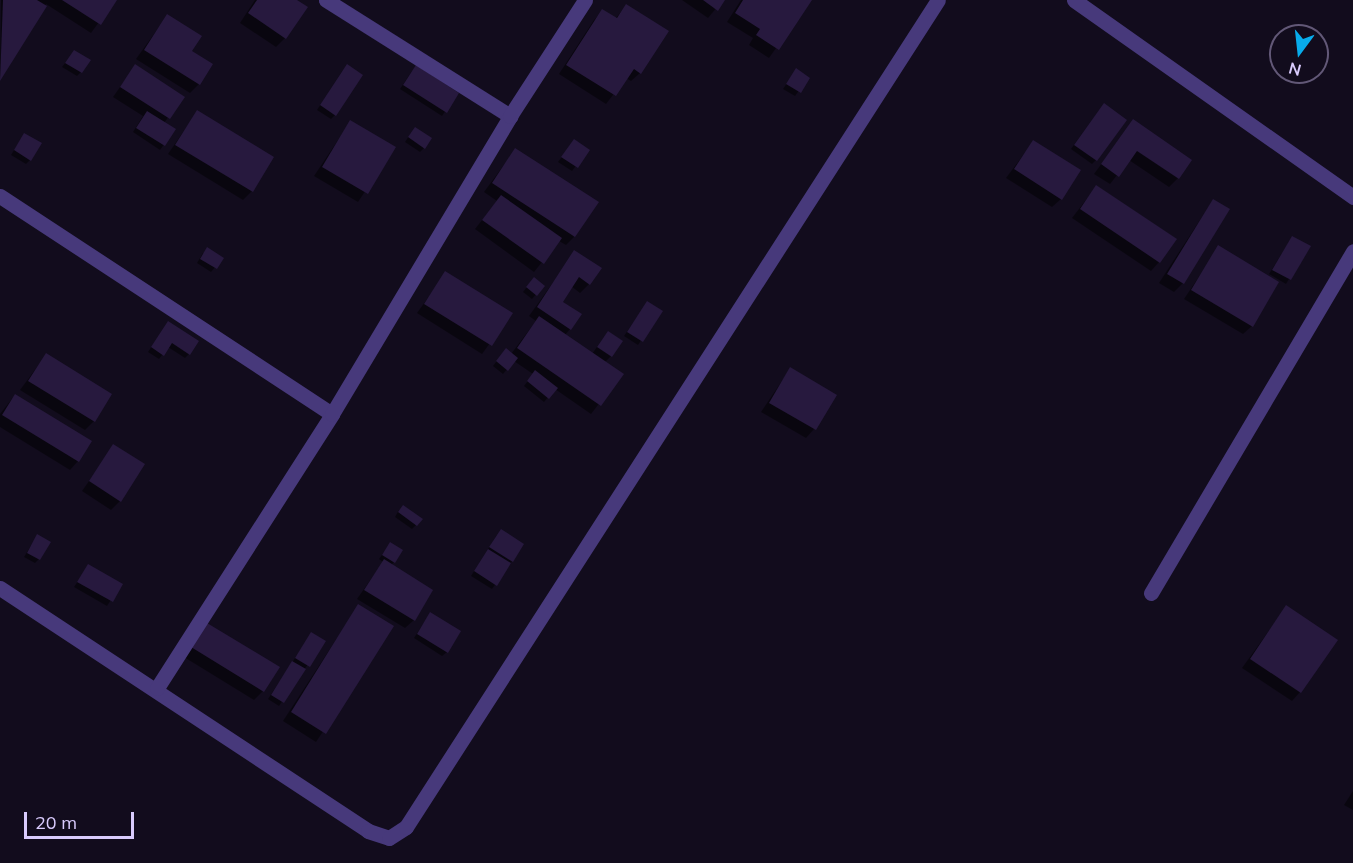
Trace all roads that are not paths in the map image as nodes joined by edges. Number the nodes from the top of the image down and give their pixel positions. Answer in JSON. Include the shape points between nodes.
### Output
{"nodes":[{"id":1,"x":326,"y":0,"type":"edge"},
{"id":2,"x":585,"y":0,"type":"edge"},
{"id":3,"x":938,"y":0,"type":"edge"},
{"id":4,"x":1074,"y":0,"type":"edge"},
{"id":5,"x":510,"y":116,"type":"junction"},
{"id":6,"x":0,"y":196,"type":"edge"},
{"id":7,"x":1353,"y":197,"type":"edge"},
{"id":8,"x":1353,"y":251,"type":"edge"},
{"id":9,"x":332,"y":414,"type":"junction"},
{"id":10,"x":0,"y":588,"type":"edge"},
{"id":11,"x":1151,"y":593,"type":"dead end"},
{"id":12,"x":157,"y":688,"type":"junction"}],
"edges":[{"from":1,"to":5,"type":"street"},
{"from":2,"to":5,"type":"street"},
{"from":3,"to":12,"type":"street","via":[[406,827],[389,838],[368,831]]},
{"from":4,"to":7,"type":"street"},
{"from":5,"to":9,"type":"street"},
{"from":6,"to":9,"type":"street"},
{"from":8,"to":11,"type":"street"},
{"from":9,"to":12,"type":"street"},
{"from":10,"to":12,"type":"street"}]}
